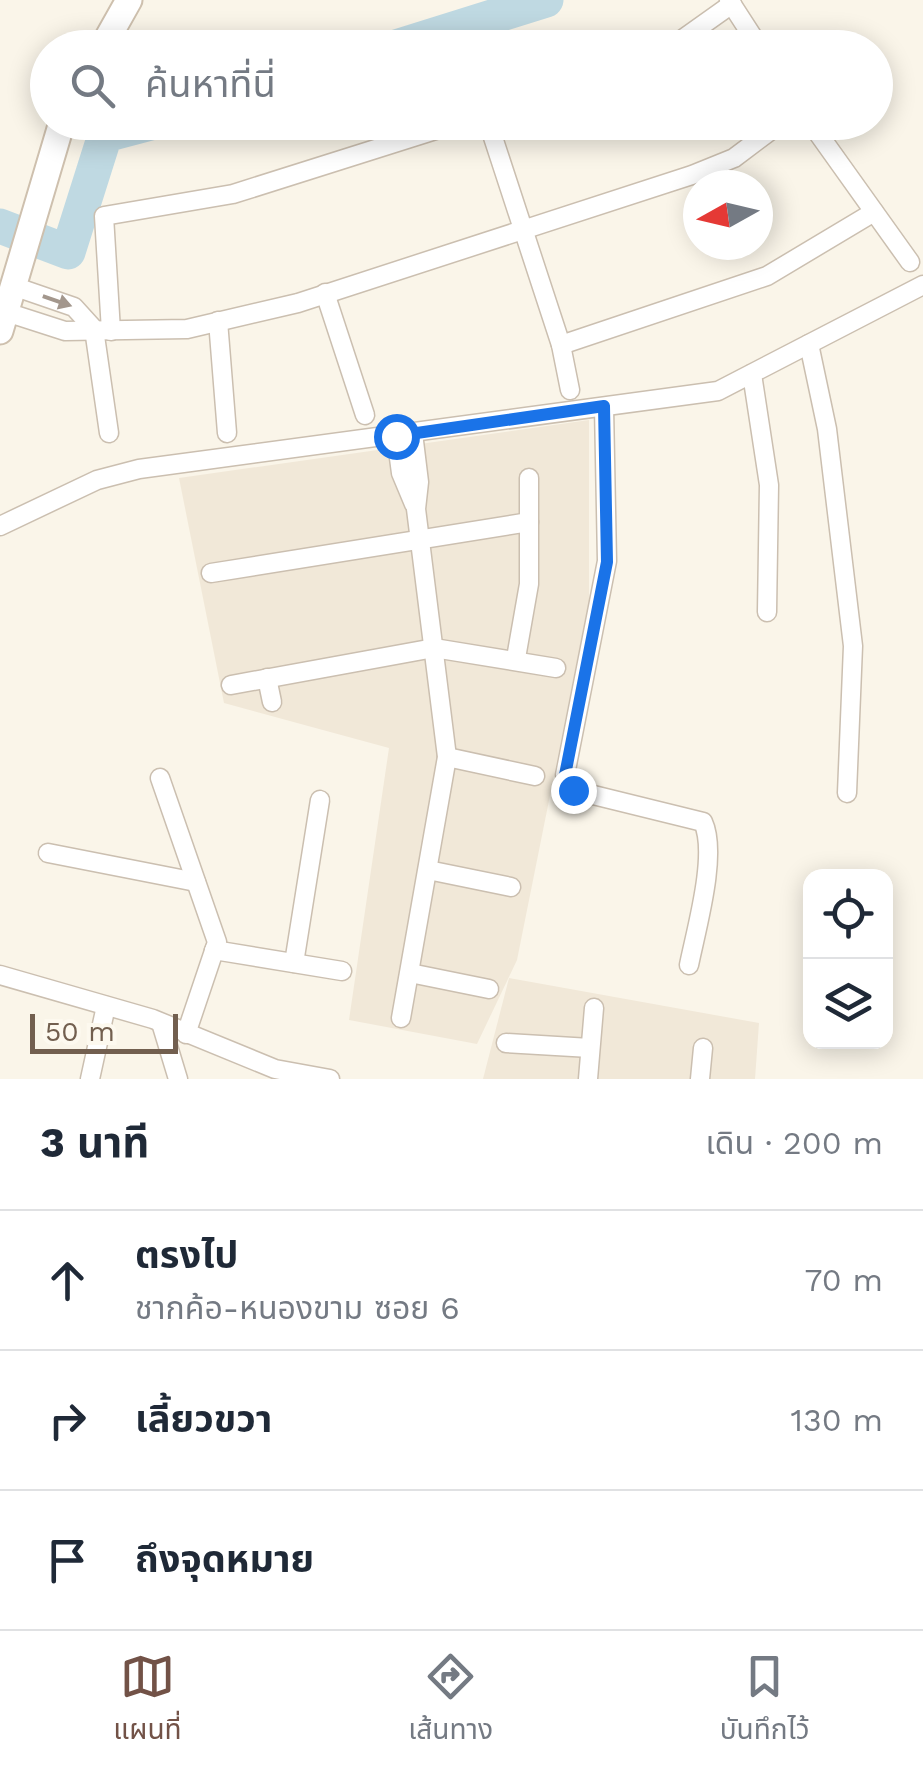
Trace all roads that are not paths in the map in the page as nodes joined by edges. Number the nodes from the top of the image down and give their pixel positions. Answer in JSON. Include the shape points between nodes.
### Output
{"nodes":[{"id":1,"x":129,"y":0,"type":"edge"},
{"id":2,"x":731,"y":2,"type":"edge"},
{"id":3,"x":112,"y":30,"type":"edge"},
{"id":4,"x":694,"y":30,"type":"edge"},
{"id":5,"x":749,"y":30,"type":"edge"},
{"id":6,"x":56,"y":140,"type":"edge"},
{"id":7,"x":404,"y":140,"type":"edge"},
{"id":8,"x":494,"y":140,"type":"edge"},
{"id":9,"x":758,"y":140,"type":"edge"},
{"id":10,"x":823,"y":140,"type":"edge"},
{"id":11,"x":874,"y":212,"type":"junction"},
{"id":12,"x":522,"y":229,"type":"junction"},
{"id":13,"x":910,"y":262,"type":"dead end"},
{"id":14,"x":15,"y":280,"type":"junction"},
{"id":15,"x":923,"y":285,"type":"edge"},
{"id":16,"x":325,"y":293,"type":"junction"},
{"id":17,"x":3,"y":321,"type":"edge"},
{"id":18,"x":218,"y":322,"type":"junction"},
{"id":19,"x":103,"y":330,"type":"junction"},
{"id":20,"x":809,"y":344,"type":"junction"},
{"id":21,"x":560,"y":345,"type":"junction"},
{"id":22,"x":752,"y":374,"type":"junction"},
{"id":23,"x":570,"y":390,"type":"dead end"},
{"id":24,"x":604,"y":406,"type":"junction"},
{"id":25,"x":365,"y":415,"type":"dead end"},
{"id":26,"x":227,"y":432,"type":"dead end"},
{"id":27,"x":109,"y":433,"type":"dead end"},
{"id":28,"x":404,"y":434,"type":"junction"},
{"id":29,"x":530,"y":478,"type":"dead end"},
{"id":30,"x":529,"y":522,"type":"junction"},
{"id":31,"x":0,"y":526,"type":"edge"},
{"id":32,"x":420,"y":538,"type":"junction"},
{"id":33,"x":212,"y":573,"type":"dead end"},
{"id":34,"x":767,"y":612,"type":"dead end"},
{"id":35,"x":434,"y":648,"type":"junction"},
{"id":36,"x":516,"y":658,"type":"junction"},
{"id":37,"x":556,"y":668,"type":"dead end"},
{"id":38,"x":267,"y":678,"type":"junction"},
{"id":39,"x":231,"y":684,"type":"dead end"},
{"id":40,"x":272,"y":702,"type":"dead end"},
{"id":41,"x":447,"y":757,"type":"junction"},
{"id":42,"x":535,"y":776,"type":"dead end"},
{"id":43,"x":160,"y":778,"type":"dead end"},
{"id":44,"x":847,"y":793,"type":"dead end"},
{"id":45,"x":320,"y":800,"type":"dead end"},
{"id":46,"x":48,"y":854,"type":"dead end"},
{"id":47,"x":428,"y":870,"type":"junction"},
{"id":48,"x":196,"y":882,"type":"junction"},
{"id":49,"x":511,"y":886,"type":"dead end"},
{"id":50,"x":214,"y":950,"type":"junction"},
{"id":51,"x":294,"y":963,"type":"junction"},
{"id":52,"x":689,"y":966,"type":"dead end"},
{"id":53,"x":342,"y":970,"type":"dead end"},
{"id":54,"x":410,"y":973,"type":"junction"},
{"id":55,"x":0,"y":975,"type":"edge"},
{"id":56,"x":489,"y":989,"type":"dead end"},
{"id":57,"x":106,"y":1006,"type":"junction"},
{"id":58,"x":594,"y":1008,"type":"dead end"},
{"id":59,"x":402,"y":1018,"type":"dead end"},
{"id":60,"x":161,"y":1023,"type":"junction"},
{"id":61,"x":186,"y":1034,"type":"junction"},
{"id":62,"x":506,"y":1043,"type":"dead end"},
{"id":63,"x":590,"y":1048,"type":"junction"},
{"id":64,"x":703,"y":1048,"type":"dead end"},
{"id":65,"x":90,"y":1079,"type":"edge"},
{"id":66,"x":178,"y":1079,"type":"edge"},
{"id":67,"x":330,"y":1079,"type":"edge"},
{"id":68,"x":588,"y":1079,"type":"edge"},
{"id":69,"x":700,"y":1079,"type":"edge"}],
"edges":[{"from":1,"to":3,"type":"street"},
{"from":2,"to":4,"type":"street"},
{"from":2,"to":5,"type":"street"},
{"from":6,"to":14,"type":"street"},
{"from":7,"to":19,"type":"street","via":[[233,194],[104,216]]},
{"from":8,"to":12,"type":"street"},
{"from":9,"to":12,"type":"street","via":[[734,158]]},
{"from":10,"to":11,"type":"street"},
{"from":11,"to":13,"type":"street"},
{"from":11,"to":21,"type":"street","via":[[767,276]]},
{"from":12,"to":16,"type":"street"},
{"from":12,"to":21,"type":"street"},
{"from":14,"to":17,"type":"street"},
{"from":14,"to":19,"type":"street","one_way":true,"via":[[74,307]]},
{"from":15,"to":20,"type":"street"},
{"from":16,"to":18,"type":"street"},
{"from":16,"to":25,"type":"street"},
{"from":17,"to":19,"type":"street"},
{"from":18,"to":19,"type":"street"},
{"from":18,"to":26,"type":"street"},
{"from":19,"to":27,"type":"street"},
{"from":20,"to":22,"type":"street"},
{"from":20,"to":44,"type":"street","via":[[853,646]]},
{"from":21,"to":23,"type":"street"},
{"from":22,"to":24,"type":"street","via":[[718,391]]},
{"from":22,"to":34,"type":"street","via":[[768,486]]},
{"from":24,"to":28,"type":"street"},
{"from":24,"to":52,"type":"street","via":[[607,562],[565,775],[573,790],[702,822],[708,843]]},
{"from":28,"to":31,"type":"street","via":[[140,469],[97,480]]},
{"from":28,"to":32,"type":"street","via":[[401,473]]},
{"from":29,"to":30,"type":"street"},
{"from":30,"to":32,"type":"street"},
{"from":30,"to":36,"type":"street","via":[[529,584]]},
{"from":32,"to":33,"type":"street"},
{"from":32,"to":35,"type":"street"},
{"from":35,"to":36,"type":"street"},
{"from":35,"to":38,"type":"street"},
{"from":35,"to":41,"type":"street"},
{"from":36,"to":37,"type":"street"},
{"from":38,"to":39,"type":"street"},
{"from":38,"to":40,"type":"street"},
{"from":41,"to":42,"type":"street"},
{"from":41,"to":47,"type":"street"},
{"from":43,"to":48,"type":"street"},
{"from":45,"to":51,"type":"street"},
{"from":46,"to":48,"type":"street"},
{"from":47,"to":49,"type":"street"},
{"from":47,"to":54,"type":"street"},
{"from":48,"to":50,"type":"street"},
{"from":50,"to":51,"type":"street"},
{"from":50,"to":61,"type":"street"},
{"from":51,"to":53,"type":"street"},
{"from":54,"to":56,"type":"street"},
{"from":54,"to":59,"type":"street"},
{"from":55,"to":57,"type":"street"},
{"from":57,"to":60,"type":"street"},
{"from":57,"to":65,"type":"street"},
{"from":58,"to":63,"type":"street"},
{"from":60,"to":61,"type":"street"},
{"from":60,"to":66,"type":"street"},
{"from":61,"to":67,"type":"street","via":[[274,1069]]},
{"from":62,"to":63,"type":"street"},
{"from":63,"to":68,"type":"street"},
{"from":64,"to":69,"type":"street"}]}
